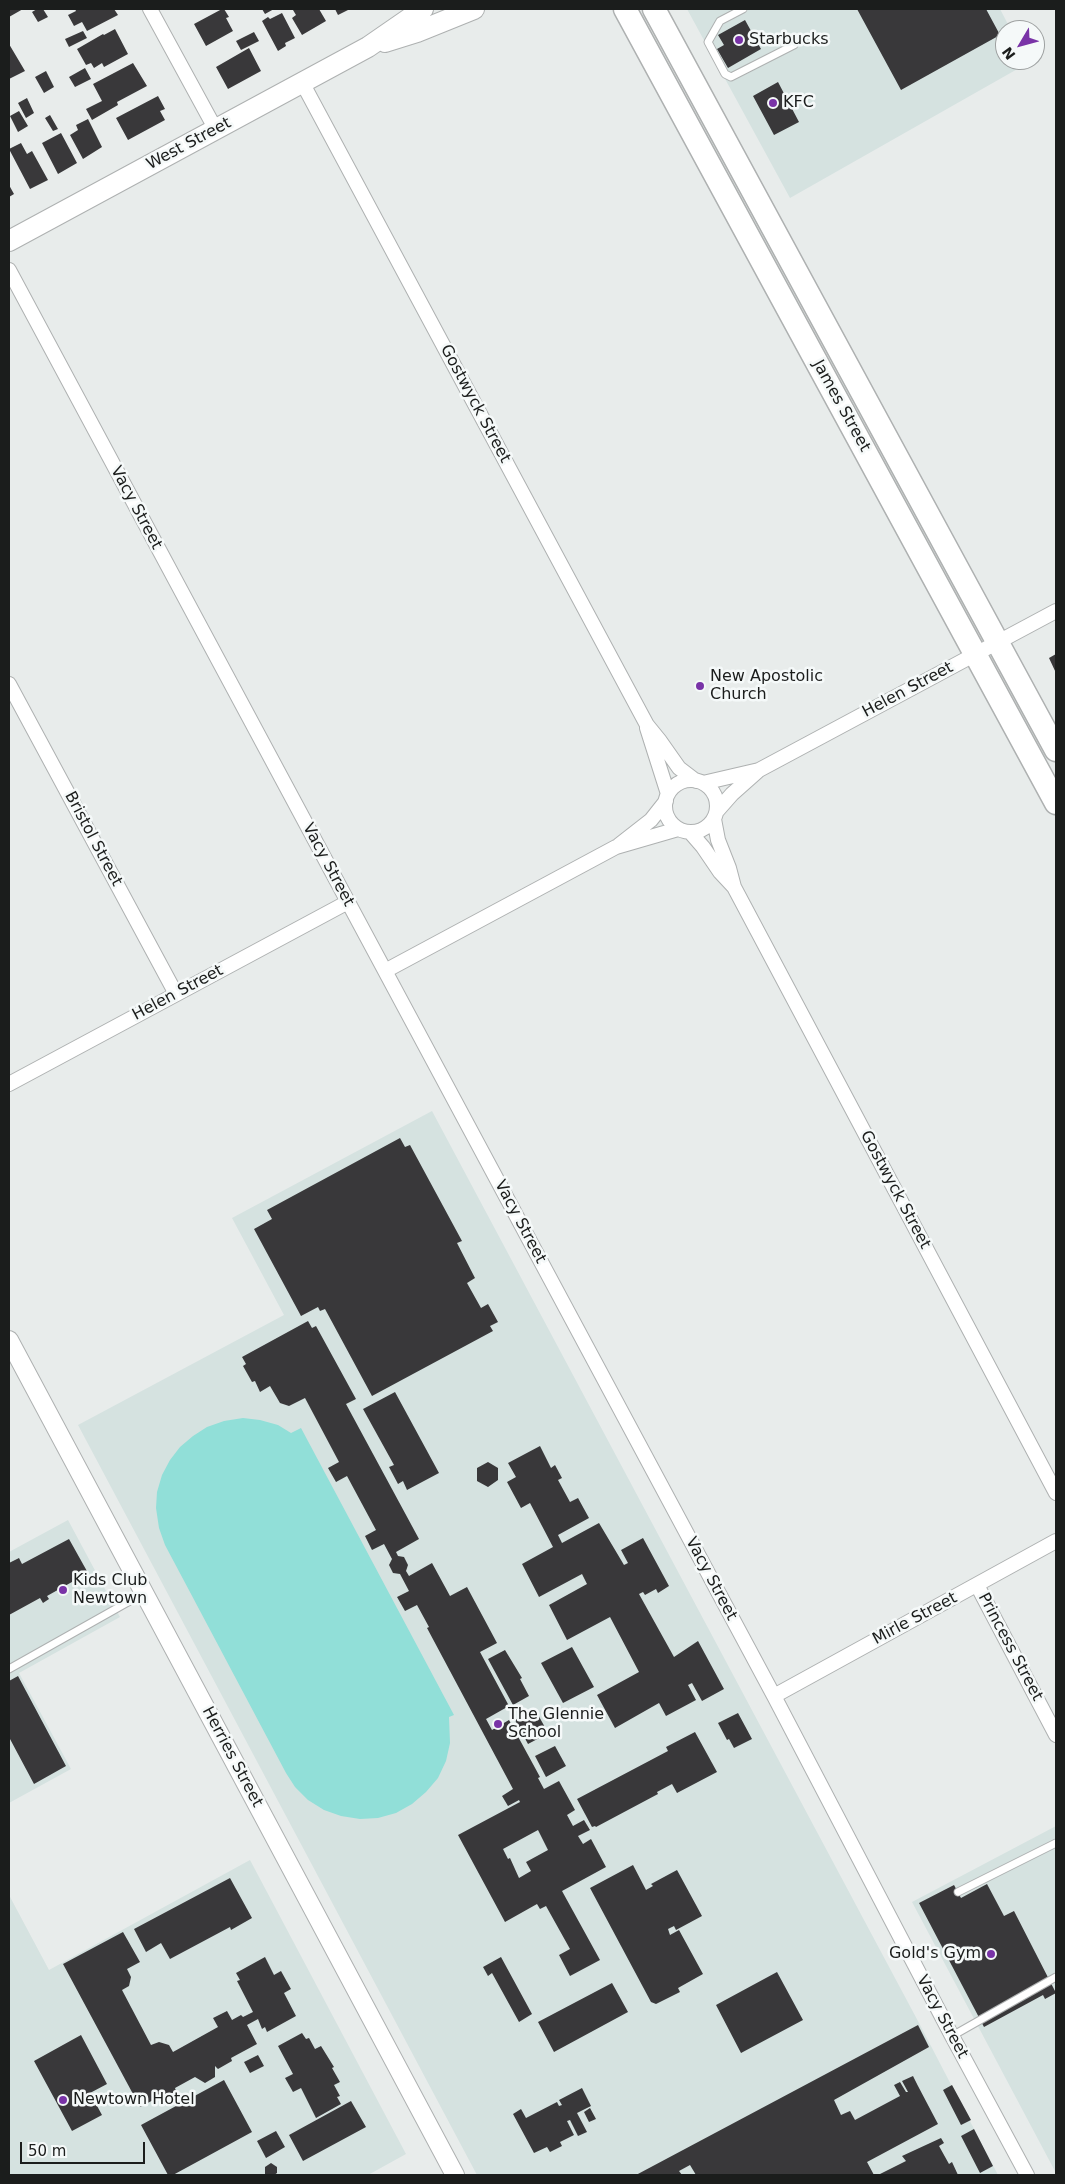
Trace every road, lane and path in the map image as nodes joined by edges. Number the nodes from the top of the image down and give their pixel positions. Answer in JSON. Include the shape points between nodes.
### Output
{"nodes":[{"id":1,"x":150,"y":9,"type":"edge"},
{"id":2,"x":423,"y":9,"type":"edge"},
{"id":3,"x":474,"y":9,"type":"edge"},
{"id":4,"x":625,"y":9,"type":"edge"},
{"id":5,"x":654,"y":9,"type":"edge"},
{"id":6,"x":743,"y":9,"type":"edge"},
{"id":7,"x":794,"y":44,"type":"dead end"},
{"id":8,"x":368,"y":48,"type":"junction"},
{"id":9,"x":303,"y":84,"type":"junction"},
{"id":10,"x":216,"y":130,"type":"junction"},
{"id":11,"x":9,"y":241,"type":"edge"},
{"id":12,"x":9,"y":270,"type":"edge"},
{"id":13,"x":1056,"y":611,"type":"edge"},
{"id":14,"x":998,"y":642,"type":"junction"},
{"id":15,"x":975,"y":654,"type":"junction"},
{"id":16,"x":9,"y":684,"type":"edge"},
{"id":17,"x":646,"y":725,"type":"junction"},
{"id":18,"x":1056,"y":750,"type":"edge"},
{"id":19,"x":759,"y":770,"type":"junction"},
{"id":20,"x":700,"y":782,"type":"junction"},
{"id":21,"x":667,"y":798,"type":"junction"},
{"id":22,"x":1056,"y":803,"type":"edge"},
{"id":23,"x":715,"y":815,"type":"junction"},
{"id":24,"x":684,"y":831,"type":"junction"},
{"id":25,"x":616,"y":847,"type":"junction"},
{"id":26,"x":734,"y":887,"type":"junction"},
{"id":27,"x":348,"y":902,"type":"junction"},
{"id":28,"x":385,"y":971,"type":"junction"},
{"id":29,"x":176,"y":994,"type":"junction"},
{"id":30,"x":9,"y":1084,"type":"edge"},
{"id":31,"x":9,"y":1340,"type":"edge"},
{"id":32,"x":1056,"y":1493,"type":"edge"},
{"id":33,"x":1056,"y":1542,"type":"edge"},
{"id":34,"x":977,"y":1585,"type":"junction"},
{"id":35,"x":144,"y":1593,"type":"junction"},
{"id":36,"x":9,"y":1669,"type":"edge"},
{"id":37,"x":774,"y":1696,"type":"junction"},
{"id":38,"x":1056,"y":1735,"type":"edge"},
{"id":39,"x":1056,"y":1842,"type":"edge"},
{"id":40,"x":958,"y":1892,"type":"dead end"},
{"id":41,"x":1056,"y":1977,"type":"edge"},
{"id":42,"x":952,"y":2036,"type":"junction"},
{"id":43,"x":455,"y":2175,"type":"edge"},
{"id":44,"x":1027,"y":2175,"type":"edge"}],
"edges":[{"from":1,"to":10,"type":"street"},
{"from":2,"to":8,"type":"main road","name":"West Street"},
{"from":3,"to":8,"type":"main road","name":"West Street"},
{"from":4,"to":15,"type":"highway","name":"James Street"},
{"from":5,"to":14,"type":"highway","name":"James Street"},
{"from":6,"to":7,"type":"lane","via":[[720,21],[708,42],[725,74],[731,77]]},
{"from":8,"to":9,"type":"main road","name":"West Street"},
{"from":9,"to":10,"type":"main road","name":"West Street"},
{"from":9,"to":17,"type":"street","name":"Gostwyck Street"},
{"from":10,"to":11,"type":"main road","name":"West Street"},
{"from":12,"to":27,"type":"street","name":"Vacy Street"},
{"from":13,"to":14,"type":"street","name":"Helen Street"},
{"from":14,"to":15,"type":"street","name":"Helen Street"},
{"from":14,"to":18,"type":"highway","name":"James Street"},
{"from":15,"to":19,"type":"street","name":"Helen Street"},
{"from":15,"to":22,"type":"highway","name":"James Street"},
{"from":16,"to":29,"type":"street","name":"Bristol Street"},
{"from":17,"to":20,"type":"street","name":"Gostwyck Street","via":[[679,768]]},
{"from":17,"to":21,"type":"street","name":"Gostwyck Street","via":[[664,775]]},
{"from":19,"to":20,"type":"street","name":"Helen Street"},
{"from":19,"to":23,"type":"street","name":"Helen Street","via":[[732,794]]},
{"from":20,"to":21,"type":"street","via":[[680,783]]},
{"from":20,"to":23,"type":"street","via":[[714,795]]},
{"from":21,"to":24,"type":"street","via":[[668,817]]},
{"from":21,"to":25,"type":"street","via":[[651,820]]},
{"from":23,"to":24,"type":"street","via":[[702,830]]},
{"from":23,"to":26,"type":"street","name":"Gostwyck Street","via":[[718,840]]},
{"from":24,"to":25,"type":"street"},
{"from":24,"to":26,"type":"street","name":"Gostwyck Street","via":[[703,847]]},
{"from":25,"to":28,"type":"street"},
{"from":26,"to":32,"type":"street","name":"Gostwyck Street"},
{"from":27,"to":28,"type":"street","name":"Vacy Street"},
{"from":27,"to":29,"type":"street","name":"Helen Street"},
{"from":28,"to":37,"type":"street","name":"Vacy Street"},
{"from":29,"to":30,"type":"street","name":"Helen Street"},
{"from":31,"to":35,"type":"street","name":"Herries Street"},
{"from":33,"to":34,"type":"street","name":"Mirle Street"},
{"from":34,"to":37,"type":"street","name":"Mirle Street"},
{"from":34,"to":38,"type":"street","name":"Princess Street"},
{"from":35,"to":36,"type":"lane"},
{"from":35,"to":43,"type":"street","name":"Herries Street"},
{"from":37,"to":42,"type":"street","name":"Vacy Street"},
{"from":39,"to":40,"type":"lane"},
{"from":41,"to":42,"type":"lane"},
{"from":42,"to":44,"type":"street","name":"Vacy Street"}]}
